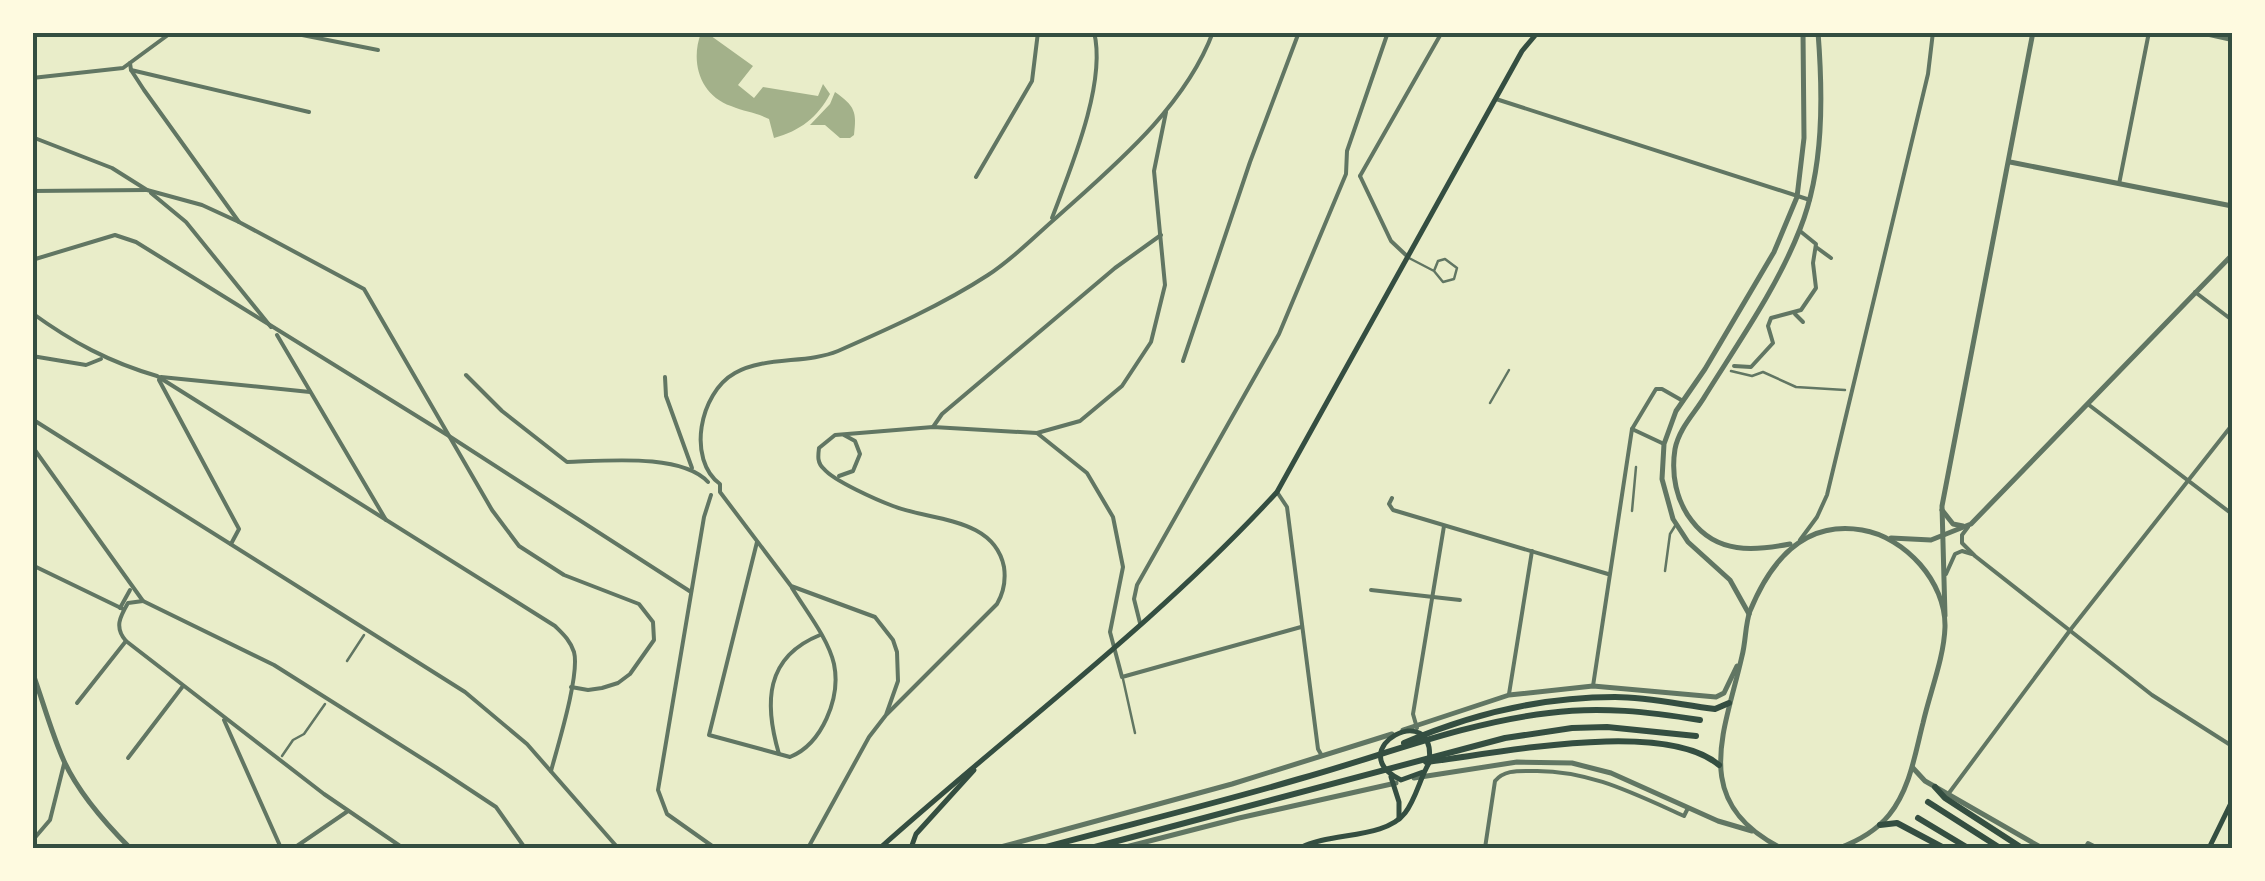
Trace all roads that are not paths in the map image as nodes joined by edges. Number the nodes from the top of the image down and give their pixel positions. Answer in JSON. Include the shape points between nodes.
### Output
{"nodes":[{"id":1,"x":172,"y":32,"type":"edge"},
{"id":2,"x":288,"y":32,"type":"edge"},
{"id":3,"x":1038,"y":32,"type":"edge"},
{"id":4,"x":1094,"y":32,"type":"edge"},
{"id":5,"x":1213,"y":32,"type":"edge"},
{"id":6,"x":1299,"y":32,"type":"edge"},
{"id":7,"x":1388,"y":32,"type":"edge"},
{"id":8,"x":1442,"y":32,"type":"edge"},
{"id":9,"x":1538,"y":32,"type":"edge"},
{"id":10,"x":1803,"y":32,"type":"edge"},
{"id":11,"x":1818,"y":32,"type":"edge"},
{"id":12,"x":1933,"y":32,"type":"edge"},
{"id":13,"x":2033,"y":32,"type":"edge"},
{"id":14,"x":2149,"y":32,"type":"edge"},
{"id":15,"x":2196,"y":32,"type":"edge"},
{"id":16,"x":2232,"y":40,"type":"edge"},
{"id":17,"x":378,"y":50,"type":"dead end"},
{"id":18,"x":130,"y":63,"type":"junction"},
{"id":19,"x":130,"y":70,"type":"junction"},
{"id":20,"x":32,"y":78,"type":"edge"},
{"id":21,"x":1496,"y":99,"type":"junction"},
{"id":22,"x":1167,"y":107,"type":"junction"},
{"id":23,"x":309,"y":112,"type":"dead end"},
{"id":24,"x":32,"y":137,"type":"edge"},
{"id":25,"x":2010,"y":162,"type":"junction"},
{"id":26,"x":1346,"y":174,"type":"junction"},
{"id":27,"x":1360,"y":176,"type":"junction"},
{"id":28,"x":976,"y":177,"type":"dead end"},
{"id":29,"x":2120,"y":184,"type":"junction"},
{"id":30,"x":147,"y":190,"type":"junction"},
{"id":31,"x":32,"y":191,"type":"edge"},
{"id":32,"x":1798,"y":196,"type":"junction"},
{"id":33,"x":1810,"y":200,"type":"junction"},
{"id":34,"x":2232,"y":206,"type":"edge"},
{"id":35,"x":240,"y":222,"type":"junction"},
{"id":36,"x":1050,"y":223,"type":"junction"},
{"id":37,"x":1800,"y":231,"type":"junction"},
{"id":38,"x":1160,"y":235,"type":"junction"},
{"id":39,"x":1816,"y":247,"type":"junction"},
{"id":40,"x":2232,"y":255,"type":"edge"},
{"id":41,"x":1408,"y":257,"type":"junction"},
{"id":42,"x":1832,"y":258,"type":"dead end"},
{"id":43,"x":32,"y":260,"type":"edge"},
{"id":44,"x":1434,"y":271,"type":"junction"},
{"id":45,"x":2196,"y":292,"type":"junction"},
{"id":46,"x":32,"y":313,"type":"edge"},
{"id":47,"x":1795,"y":314,"type":"junction"},
{"id":48,"x":2232,"y":320,"type":"edge"},
{"id":49,"x":1803,"y":322,"type":"dead end"},
{"id":50,"x":274,"y":330,"type":"junction"},
{"id":51,"x":32,"y":356,"type":"edge"},
{"id":52,"x":104,"y":358,"type":"junction"},
{"id":53,"x":1184,"y":361,"type":"dead end"},
{"id":54,"x":1732,"y":369,"type":"joint"},
{"id":55,"x":1509,"y":370,"type":"dead end"},
{"id":56,"x":466,"y":374,"type":"dead end"},
{"id":57,"x":157,"y":376,"type":"junction"},
{"id":58,"x":666,"y":377,"type":"dead end"},
{"id":59,"x":1845,"y":390,"type":"dead end"},
{"id":60,"x":310,"y":392,"type":"junction"},
{"id":61,"x":1683,"y":400,"type":"junction"},
{"id":62,"x":1490,"y":403,"type":"dead end"},
{"id":63,"x":2087,"y":403,"type":"junction"},
{"id":64,"x":1692,"y":414,"type":"junction"},
{"id":65,"x":32,"y":418,"type":"edge"},
{"id":66,"x":2232,"y":425,"type":"edge"},
{"id":67,"x":933,"y":426,"type":"junction"},
{"id":68,"x":1632,"y":429,"type":"junction"},
{"id":69,"x":1037,"y":433,"type":"junction"},
{"id":70,"x":840,"y":434,"type":"junction"},
{"id":71,"x":449,"y":436,"type":"junction"},
{"id":72,"x":1664,"y":444,"type":"junction"},
{"id":73,"x":32,"y":446,"type":"edge"},
{"id":74,"x":1676,"y":446,"type":"junction"},
{"id":75,"x":1636,"y":466,"type":"dead end"},
{"id":76,"x":692,"y":468,"type":"junction"},
{"id":77,"x":834,"y":476,"type":"junction"},
{"id":78,"x":710,"y":481,"type":"junction"},
{"id":79,"x":2189,"y":482,"type":"junction"},
{"id":80,"x":720,"y":492,"type":"junction"},
{"id":81,"x":1278,"y":492,"type":"junction"},
{"id":82,"x":711,"y":495,"type":"junction"},
{"id":83,"x":1392,"y":498,"type":"dead end"},
{"id":84,"x":1941,"y":509,"type":"junction"},
{"id":85,"x":1632,"y":511,"type":"dead end"},
{"id":86,"x":2232,"y":514,"type":"edge"},
{"id":87,"x":388,"y":522,"type":"junction"},
{"id":88,"x":1676,"y":524,"type":"junction"},
{"id":89,"x":1968,"y":525,"type":"junction"},
{"id":90,"x":1444,"y":526,"type":"junction"},
{"id":91,"x":1940,"y":537,"type":"junction"},
{"id":92,"x":1888,"y":538,"type":"junction"},
{"id":93,"x":757,"y":542,"type":"junction"},
{"id":94,"x":1796,"y":542,"type":"junction"},
{"id":95,"x":232,"y":544,"type":"junction"},
{"id":96,"x":1532,"y":551,"type":"junction"},
{"id":97,"x":1975,"y":556,"type":"junction"},
{"id":98,"x":32,"y":565,"type":"edge"},
{"id":99,"x":1665,"y":571,"type":"dead end"},
{"id":100,"x":1608,"y":574,"type":"junction"},
{"id":101,"x":1944,"y":583,"type":"junction"},
{"id":102,"x":790,"y":586,"type":"junction"},
{"id":103,"x":132,"y":588,"type":"junction"},
{"id":104,"x":1370,"y":590,"type":"dead end"},
{"id":105,"x":691,"y":592,"type":"junction"},
{"id":106,"x":1434,"y":597,"type":"junction"},
{"id":107,"x":1460,"y":600,"type":"dead end"},
{"id":108,"x":143,"y":601,"type":"junction"},
{"id":109,"x":122,"y":609,"type":"junction"},
{"id":110,"x":1749,"y":614,"type":"junction"},
{"id":111,"x":1140,"y":623,"type":"junction"},
{"id":112,"x":1945,"y":624,"type":"junction"},
{"id":113,"x":1301,"y":627,"type":"junction"},
{"id":114,"x":2071,"y":629,"type":"junction"},
{"id":115,"x":364,"y":635,"type":"dead end"},
{"id":116,"x":820,"y":635,"type":"junction"},
{"id":117,"x":126,"y":641,"type":"junction"},
{"id":118,"x":1114,"y":646,"type":"junction"},
{"id":119,"x":1743,"y":654,"type":"junction"},
{"id":120,"x":349,"y":660,"type":"dead end"},
{"id":121,"x":32,"y":671,"type":"edge"},
{"id":122,"x":1122,"y":678,"type":"junction"},
{"id":123,"x":184,"y":686,"type":"junction"},
{"id":124,"x":1594,"y":686,"type":"junction"},
{"id":125,"x":572,"y":687,"type":"junction"},
{"id":126,"x":1509,"y":696,"type":"junction"},
{"id":127,"x":78,"y":703,"type":"dead end"},
{"id":128,"x":1729,"y":703,"type":"junction"},
{"id":129,"x":325,"y":704,"type":"dead end"},
{"id":130,"x":886,"y":715,"type":"junction"},
{"id":131,"x":222,"y":716,"type":"junction"},
{"id":132,"x":1700,"y":720,"type":"dead end"},
{"id":133,"x":1415,"y":724,"type":"junction"},
{"id":134,"x":1403,"y":730,"type":"junction"},
{"id":135,"x":1135,"y":733,"type":"dead end"},
{"id":136,"x":1392,"y":734,"type":"junction"},
{"id":137,"x":1419,"y":734,"type":"junction"},
{"id":138,"x":1696,"y":736,"type":"dead end"},
{"id":139,"x":2232,"y":746,"type":"edge"},
{"id":140,"x":779,"y":754,"type":"junction"},
{"id":141,"x":1379,"y":754,"type":"junction"},
{"id":142,"x":282,"y":756,"type":"dead end"},
{"id":143,"x":1322,"y":756,"type":"junction"},
{"id":144,"x":128,"y":758,"type":"dead end"},
{"id":145,"x":64,"y":762,"type":"junction"},
{"id":146,"x":979,"y":764,"type":"junction"},
{"id":147,"x":1719,"y":765,"type":"junction"},
{"id":148,"x":1912,"y":765,"type":"junction"},
{"id":149,"x":1393,"y":770,"type":"junction"},
{"id":150,"x":552,"y":771,"type":"junction"},
{"id":151,"x":1419,"y":776,"type":"junction"},
{"id":152,"x":1402,"y":780,"type":"junction"},
{"id":153,"x":1393,"y":784,"type":"junction"},
{"id":154,"x":1935,"y":787,"type":"junction"},
{"id":155,"x":1948,"y":794,"type":"junction"},
{"id":156,"x":2232,"y":801,"type":"edge"},
{"id":157,"x":1928,"y":802,"type":"dead end"},
{"id":158,"x":1688,"y":808,"type":"junction"},
{"id":159,"x":348,"y":810,"type":"junction"},
{"id":160,"x":1918,"y":818,"type":"dead end"},
{"id":161,"x":1400,"y":819,"type":"junction"},
{"id":162,"x":1880,"y":825,"type":"junction"},
{"id":163,"x":1755,"y":832,"type":"junction"},
{"id":164,"x":32,"y":841,"type":"edge"},
{"id":165,"x":130,"y":848,"type":"edge"},
{"id":166,"x":281,"y":848,"type":"edge"},
{"id":167,"x":294,"y":848,"type":"edge"},
{"id":168,"x":403,"y":848,"type":"edge"},
{"id":169,"x":525,"y":848,"type":"edge"},
{"id":170,"x":618,"y":848,"type":"edge"},
{"id":171,"x":716,"y":848,"type":"edge"},
{"id":172,"x":808,"y":848,"type":"edge"},
{"id":173,"x":880,"y":848,"type":"edge"},
{"id":174,"x":911,"y":848,"type":"edge"},
{"id":175,"x":997,"y":848,"type":"edge"},
{"id":176,"x":1042,"y":848,"type":"edge"},
{"id":177,"x":1091,"y":848,"type":"edge"},
{"id":178,"x":1122,"y":848,"type":"edge"},
{"id":179,"x":1300,"y":848,"type":"edge"},
{"id":180,"x":1486,"y":848,"type":"edge"},
{"id":181,"x":1781,"y":848,"type":"edge"},
{"id":182,"x":1839,"y":848,"type":"edge"},
{"id":183,"x":1944,"y":848,"type":"edge"},
{"id":184,"x":1968,"y":848,"type":"edge"},
{"id":185,"x":2000,"y":848,"type":"edge"},
{"id":186,"x":2022,"y":848,"type":"edge"},
{"id":187,"x":2042,"y":848,"type":"edge"},
{"id":188,"x":2085,"y":848,"type":"edge"},
{"id":189,"x":2098,"y":848,"type":"edge"},
{"id":190,"x":2209,"y":848,"type":"edge"}],
"edges":[{"from":1,"to":18,"type":"street"},
{"from":2,"to":17,"type":"street"},
{"from":3,"to":28,"type":"street","via":[[1032,81]]},
{"from":4,"to":36,"type":"street","via":[[1099,50],[1082,141]]},
{"from":5,"to":22,"type":"street"},
{"from":6,"to":53,"type":"street"},
{"from":7,"to":26,"type":"street","via":[[1346,151]]},
{"from":8,"to":27,"type":"street"},
{"from":9,"to":21,"type":"main road"},
{"from":10,"to":32,"type":"street"},
{"from":11,"to":33,"type":"street"},
{"from":12,"to":94,"type":"street","via":[[1827,495]]},
{"from":13,"to":25,"type":"street"},
{"from":14,"to":29,"type":"street"},
{"from":15,"to":16,"type":"street"},
{"from":18,"to":19,"type":"street"},
{"from":18,"to":20,"type":"street"},
{"from":19,"to":23,"type":"street"},
{"from":19,"to":35,"type":"street"},
{"from":21,"to":32,"type":"street"},
{"from":21,"to":41,"type":"main road"},
{"from":22,"to":36,"type":"street"},
{"from":22,"to":38,"type":"street","via":[[1154,171]]},
{"from":24,"to":30,"type":"street","via":[[112,168]]},
{"from":25,"to":29,"type":"street"},
{"from":25,"to":84,"type":"street"},
{"from":26,"to":27,"type":"street"},
{"from":26,"to":111,"type":"street","via":[[1279,334],[1137,586]]},
{"from":27,"to":41,"type":"street","via":[[1391,241]]},
{"from":29,"to":34,"type":"street"},
{"from":30,"to":31,"type":"street"},
{"from":30,"to":35,"type":"street"},
{"from":30,"to":50,"type":"street","via":[[186,222]]},
{"from":32,"to":33,"type":"street"},
{"from":32,"to":61,"type":"street","via":[[1774,252]]},
{"from":33,"to":37,"type":"street"},
{"from":35,"to":71,"type":"street","via":[[364,289]]},
{"from":36,"to":78,"type":"street","via":[[990,274],[834,353],[735,373],[703,417]]},
{"from":37,"to":39,"type":"street"},
{"from":37,"to":64,"type":"street"},
{"from":38,"to":67,"type":"street"},
{"from":38,"to":69,"type":"street","via":[[1165,285],[1151,342],[1138,364],[1080,420]]},
{"from":39,"to":42,"type":"street"},
{"from":39,"to":47,"type":"street","via":[[1819,289]]},
{"from":40,"to":45,"type":"street"},
{"from":41,"to":44,"type":"street"},
{"from":41,"to":81,"type":"main road"},
{"from":43,"to":50,"type":"street","via":[[116,235]]},
{"from":44,"to":44,"type":"street","via":[[1443,282],[1457,272],[1445,259]]},
{"from":45,"to":48,"type":"street"},
{"from":45,"to":63,"type":"street"},
{"from":46,"to":52,"type":"street"},
{"from":47,"to":49,"type":"street"},
{"from":47,"to":54,"type":"street","via":[[1771,318],[1770,348],[1749,369]]},
{"from":50,"to":60,"type":"street"},
{"from":50,"to":71,"type":"street"},
{"from":51,"to":52,"type":"street","via":[[86,365]]},
{"from":52,"to":57,"type":"street"},
{"from":54,"to":59,"type":"street","via":[[1752,376],[1763,372],[1796,387]]},
{"from":55,"to":62,"type":"street"},
{"from":56,"to":76,"type":"street","via":[[567,462]]},
{"from":57,"to":60,"type":"street"},
{"from":57,"to":87,"type":"street"},
{"from":57,"to":95,"type":"street","via":[[239,529]]},
{"from":58,"to":76,"type":"street","via":[[666,396]]},
{"from":60,"to":87,"type":"street"},
{"from":61,"to":64,"type":"street"},
{"from":61,"to":68,"type":"street","via":[[1658,388]]},
{"from":61,"to":72,"type":"street"},
{"from":63,"to":79,"type":"street"},
{"from":63,"to":89,"type":"street"},
{"from":64,"to":74,"type":"street"},
{"from":65,"to":95,"type":"street"},
{"from":66,"to":79,"type":"street"},
{"from":67,"to":69,"type":"street"},
{"from":67,"to":70,"type":"street"},
{"from":68,"to":72,"type":"street"},
{"from":68,"to":100,"type":"street"},
{"from":69,"to":118,"type":"street","via":[[1087,473],[1113,517],[1122,567],[1110,627]]},
{"from":70,"to":77,"type":"street","via":[[823,441],[818,454]]},
{"from":70,"to":77,"type":"street","via":[[855,441],[860,454],[854,471]]},
{"from":71,"to":105,"type":"street"},
{"from":71,"to":125,"type":"street","via":[[519,546],[564,575],[639,604],[653,622],[654,640],[630,674],[602,688]]},
{"from":72,"to":74,"type":"street"},
{"from":72,"to":88,"type":"street","via":[[1664,490]]},
{"from":73,"to":103,"type":"street"},
{"from":74,"to":94,"type":"street","via":[[1678,498],[1704,533],[1747,550]]},
{"from":75,"to":85,"type":"street"},
{"from":76,"to":78,"type":"street"},
{"from":77,"to":130,"type":"street","via":[[893,506],[986,535],[1004,564],[997,604]]},
{"from":78,"to":80,"type":"street","via":[[720,484]]},
{"from":78,"to":82,"type":"street"},
{"from":79,"to":86,"type":"street"},
{"from":79,"to":114,"type":"street"},
{"from":80,"to":82,"type":"street"},
{"from":80,"to":93,"type":"street"},
{"from":81,"to":111,"type":"main road"},
{"from":81,"to":113,"type":"street","via":[[1287,507]]},
{"from":82,"to":105,"type":"street"},
{"from":83,"to":90,"type":"street","via":[[1393,510]]},
{"from":84,"to":89,"type":"street","via":[[1952,524]]},
{"from":84,"to":91,"type":"street"},
{"from":87,"to":125,"type":"street","via":[[567,637],[575,654]]},
{"from":88,"to":99,"type":"street"},
{"from":88,"to":110,"type":"street","via":[[1730,580]]},
{"from":89,"to":91,"type":"street"},
{"from":89,"to":97,"type":"street","via":[[1962,538]]},
{"from":90,"to":96,"type":"street"},
{"from":90,"to":106,"type":"street"},
{"from":91,"to":92,"type":"street"},
{"from":91,"to":101,"type":"street"},
{"from":92,"to":94,"type":"street","via":[[1842,529]]},
{"from":92,"to":112,"type":"street","via":[[1928,575]]},
{"from":93,"to":102,"type":"street"},
{"from":93,"to":140,"type":"street","via":[[709,735]]},
{"from":94,"to":110,"type":"street","via":[[1775,564]]},
{"from":95,"to":150,"type":"street","via":[[464,692]]},
{"from":96,"to":100,"type":"street"},
{"from":96,"to":126,"type":"street"},
{"from":97,"to":101,"type":"street","via":[[1955,554]]},
{"from":97,"to":114,"type":"street"},
{"from":98,"to":109,"type":"street"},
{"from":100,"to":124,"type":"street"},
{"from":101,"to":112,"type":"street"},
{"from":102,"to":116,"type":"street"},
{"from":102,"to":130,"type":"street","via":[[860,610],[885,628],[900,665]]},
{"from":103,"to":108,"type":"street"},
{"from":103,"to":109,"type":"street"},
{"from":104,"to":106,"type":"street"},
{"from":105,"to":171,"type":"street","via":[[658,790],[667,814]]},
{"from":106,"to":107,"type":"street"},
{"from":106,"to":133,"type":"street"},
{"from":108,"to":109,"type":"street"},
{"from":108,"to":169,"type":"street","via":[[274,665],[452,778],[502,813]]},
{"from":109,"to":117,"type":"street","via":[[118,628]]},
{"from":110,"to":119,"type":"street"},
{"from":111,"to":118,"type":"main road"},
{"from":112,"to":148,"type":"street"},
{"from":113,"to":122,"type":"street"},
{"from":113,"to":143,"type":"street"},
{"from":114,"to":139,"type":"street","via":[[2152,695]]},
{"from":114,"to":155,"type":"street"},
{"from":115,"to":120,"type":"street"},
{"from":116,"to":140,"type":"street","via":[[790,652],[770,689]]},
{"from":116,"to":140,"type":"street","via":[[834,663],[823,727],[802,752]]},
{"from":117,"to":123,"type":"street"},
{"from":117,"to":127,"type":"street"},
{"from":118,"to":122,"type":"street"},
{"from":118,"to":146,"type":"main road"},
{"from":119,"to":124,"type":"street","via":[[1716,697]]},
{"from":119,"to":128,"type":"street"},
{"from":121,"to":145,"type":"street"},
{"from":122,"to":135,"type":"street"},
{"from":123,"to":131,"type":"street"},
{"from":123,"to":144,"type":"street"},
{"from":124,"to":126,"type":"street"},
{"from":125,"to":150,"type":"street"},
{"from":126,"to":133,"type":"street"},
{"from":128,"to":141,"type":"highway","via":[[1715,708],[1618,697],[1553,700],[1444,726]]},
{"from":128,"to":147,"type":"street"},
{"from":129,"to":142,"type":"street"},
{"from":130,"to":172,"type":"street"},
{"from":131,"to":159,"type":"street"},
{"from":131,"to":166,"type":"street"},
{"from":132,"to":141,"type":"highway","via":[[1634,710],[1549,712]]},
{"from":133,"to":134,"type":"street"},
{"from":133,"to":137,"type":"street"},
{"from":134,"to":136,"type":"main road"},
{"from":134,"to":137,"type":"main road"},
{"from":136,"to":143,"type":"street"},
{"from":136,"to":149,"type":"main road","via":[[1384,761]]},
{"from":137,"to":151,"type":"main road","via":[[1430,754]]},
{"from":138,"to":149,"type":"highway","via":[[1572,728],[1504,738]]},
{"from":141,"to":176,"type":"highway"},
{"from":143,"to":175,"type":"street"},
{"from":145,"to":164,"type":"street","via":[[50,820]]},
{"from":145,"to":165,"type":"street"},
{"from":146,"to":173,"type":"main road"},
{"from":146,"to":174,"type":"main road"},
{"from":147,"to":149,"type":"highway","via":[[1701,754],[1604,741]]},
{"from":147,"to":163,"type":"street","via":[[1729,796]]},
{"from":148,"to":154,"type":"street"},
{"from":148,"to":162,"type":"street"},
{"from":149,"to":152,"type":"main road"},
{"from":149,"to":153,"type":"main road"},
{"from":149,"to":177,"type":"highway"},
{"from":150,"to":170,"type":"street"},
{"from":151,"to":152,"type":"main road"},
{"from":151,"to":158,"type":"street","via":[[1558,762],[1611,773]]},
{"from":151,"to":161,"type":"main road"},
{"from":152,"to":153,"type":"street"},
{"from":153,"to":161,"type":"main road"},
{"from":153,"to":178,"type":"street"},
{"from":154,"to":155,"type":"street"},
{"from":154,"to":186,"type":"highway"},
{"from":155,"to":187,"type":"street"},
{"from":156,"to":190,"type":"main road"},
{"from":157,"to":185,"type":"highway"},
{"from":158,"to":163,"type":"street"},
{"from":158,"to":180,"type":"street","via":[[1684,816],[1572,773],[1504,773],[1495,781]]},
{"from":159,"to":167,"type":"street"},
{"from":159,"to":168,"type":"street"},
{"from":160,"to":184,"type":"highway"},
{"from":161,"to":179,"type":"main road"},
{"from":162,"to":182,"type":"street"},
{"from":162,"to":183,"type":"highway","via":[[1897,823]]},
{"from":163,"to":181,"type":"street"},
{"from":188,"to":189,"type":"street"}]}
